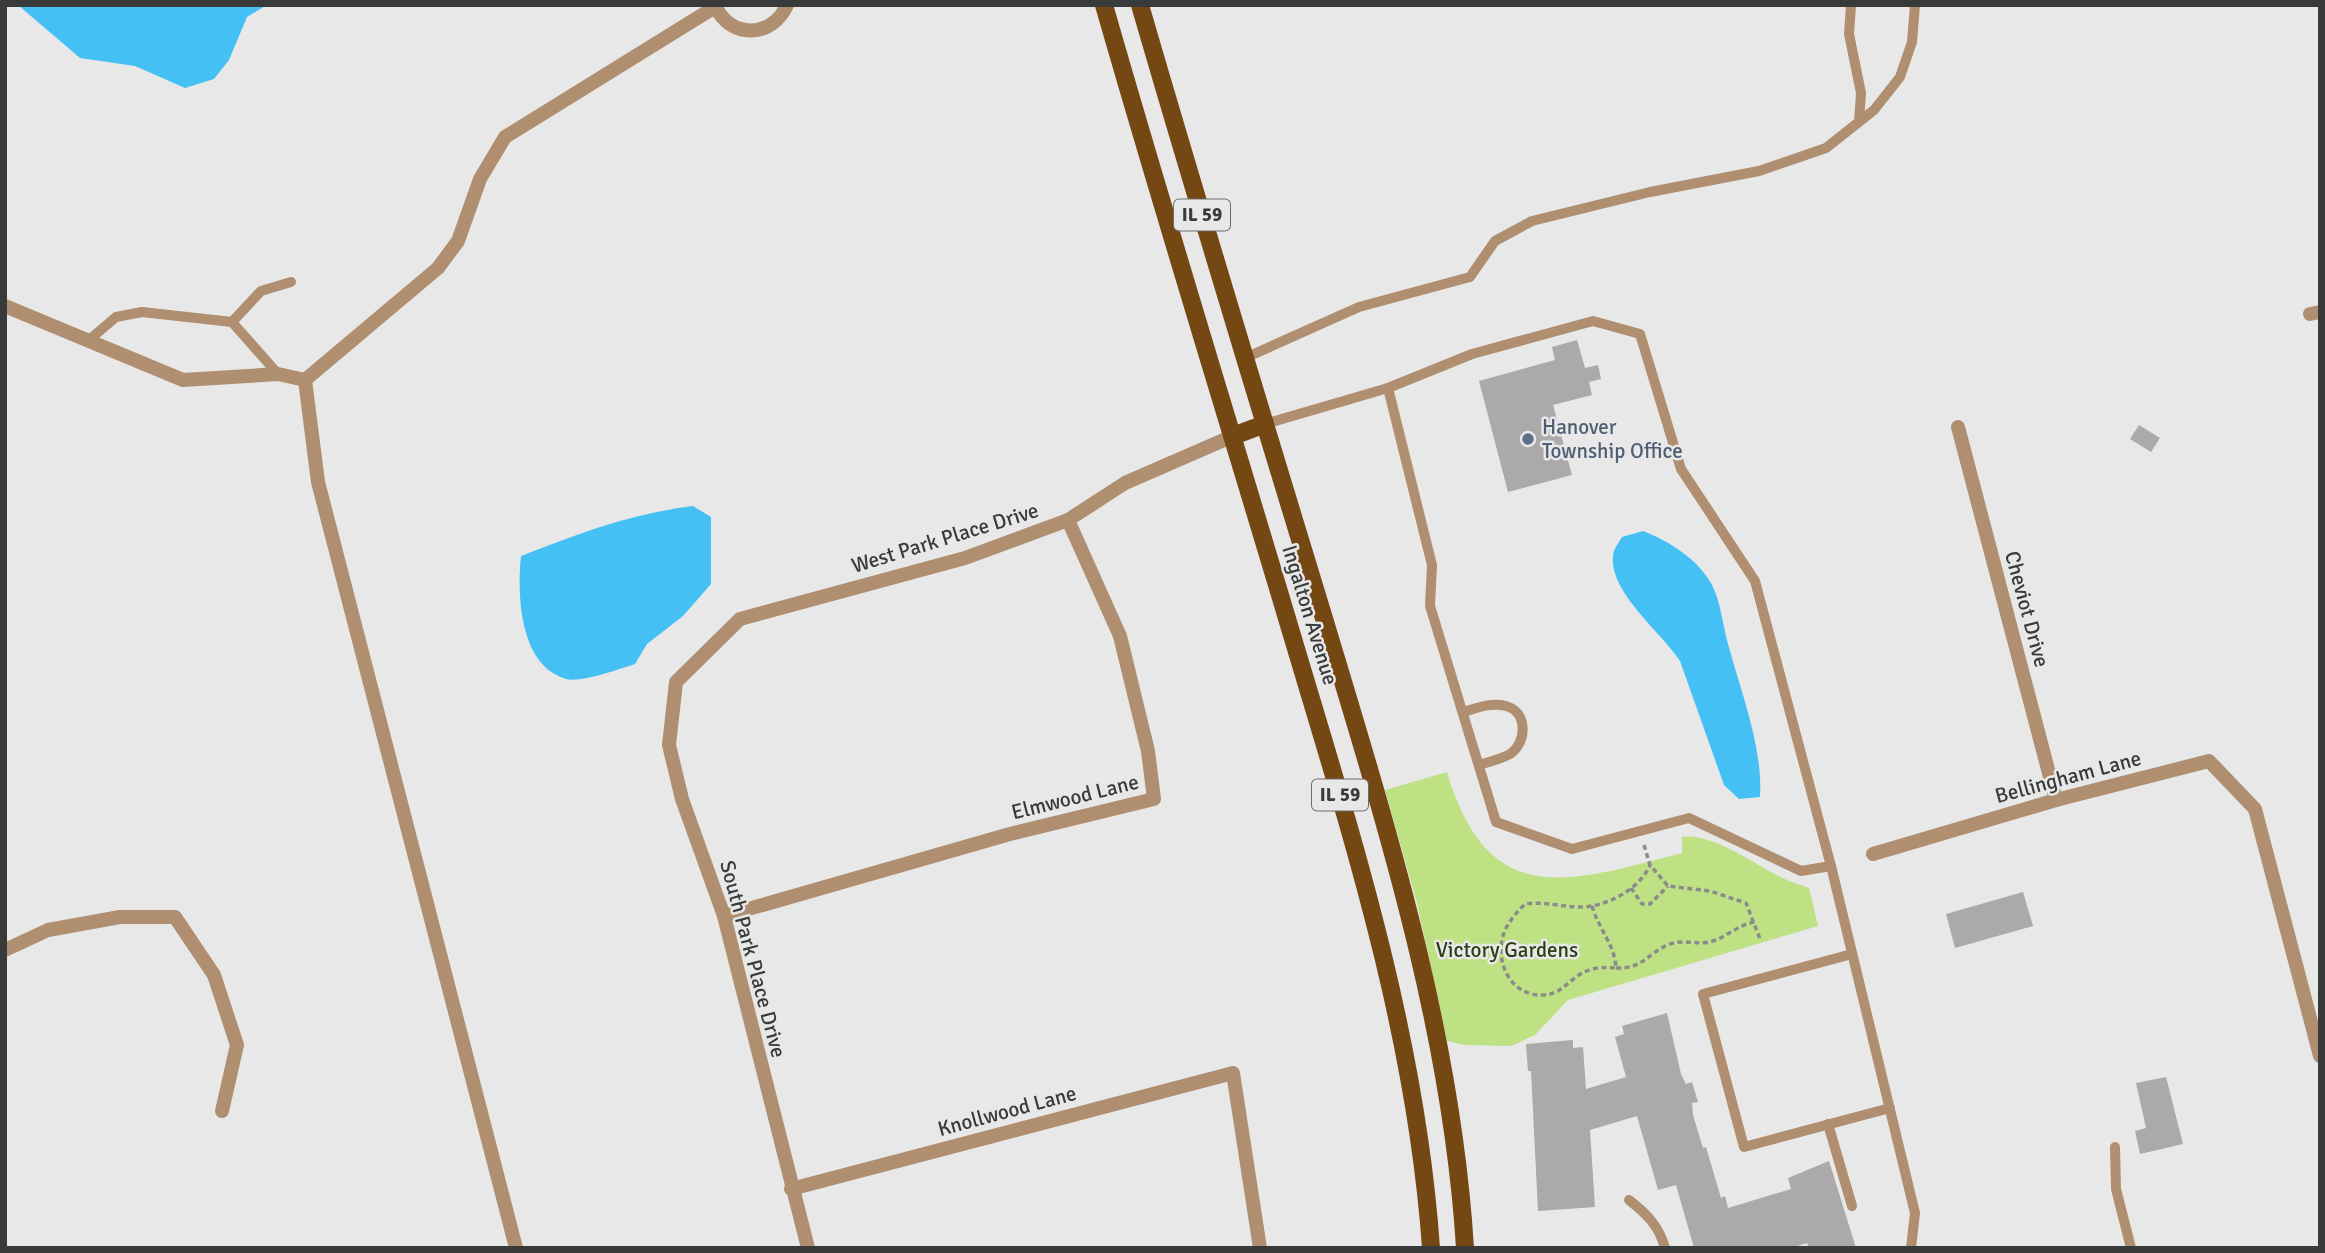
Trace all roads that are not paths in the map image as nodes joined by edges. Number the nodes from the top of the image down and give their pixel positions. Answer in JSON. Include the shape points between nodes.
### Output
{"nodes":[{"id":1,"x":787,"y":5,"type":"edge"},
{"id":2,"x":1104,"y":5,"type":"edge"},
{"id":3,"x":1140,"y":5,"type":"edge"},
{"id":4,"x":1851,"y":5,"type":"edge"},
{"id":5,"x":1915,"y":5,"type":"edge"},
{"id":6,"x":715,"y":6,"type":"edge"},
{"id":7,"x":1859,"y":122,"type":"junction"},
{"id":8,"x":291,"y":282,"type":"dead end"},
{"id":9,"x":5,"y":306,"type":"edge"},
{"id":10,"x":232,"y":322,"type":"junction"},
{"id":11,"x":89,"y":340,"type":"junction"},
{"id":12,"x":1245,"y":358,"type":"junction"},
{"id":13,"x":278,"y":374,"type":"junction"},
{"id":14,"x":305,"y":380,"type":"junction"},
{"id":15,"x":1388,"y":388,"type":"junction"},
{"id":16,"x":1265,"y":424,"type":"junction"},
{"id":17,"x":1958,"y":428,"type":"dead end"},
{"id":18,"x":1233,"y":436,"type":"junction"},
{"id":19,"x":1068,"y":520,"type":"junction"},
{"id":20,"x":676,"y":682,"type":"joint"},
{"id":21,"x":1463,"y":712,"type":"junction"},
{"id":22,"x":1479,"y":765,"type":"junction"},
{"id":23,"x":2056,"y":800,"type":"junction"},
{"id":24,"x":1873,"y":854,"type":"dead end"},
{"id":25,"x":1831,"y":866,"type":"junction"},
{"id":26,"x":724,"y":916,"type":"junction"},
{"id":27,"x":5,"y":950,"type":"edge"},
{"id":28,"x":1852,"y":954,"type":"junction"},
{"id":29,"x":2320,"y":1056,"type":"edge"},
{"id":30,"x":1890,"y":1108,"type":"junction"},
{"id":31,"x":222,"y":1111,"type":"dead end"},
{"id":32,"x":1828,"y":1124,"type":"junction"},
{"id":33,"x":2115,"y":1147,"type":"dead end"},
{"id":34,"x":791,"y":1189,"type":"junction"},
{"id":35,"x":1629,"y":1200,"type":"dead end"},
{"id":36,"x":1852,"y":1206,"type":"dead end"},
{"id":37,"x":516,"y":1248,"type":"edge"},
{"id":38,"x":808,"y":1248,"type":"edge"},
{"id":39,"x":1260,"y":1248,"type":"edge"},
{"id":40,"x":1431,"y":1248,"type":"edge"},
{"id":41,"x":1465,"y":1248,"type":"edge"},
{"id":42,"x":1665,"y":1248,"type":"edge"},
{"id":43,"x":1911,"y":1248,"type":"edge"},
{"id":44,"x":2131,"y":1248,"type":"edge"}],
"edges":[{"from":1,"to":6,"type":"street","via":[[776,23],[754,31],[730,26]]},
{"from":2,"to":18,"type":"main road","name":"Ingalton Avenue","number":"IL 59"},
{"from":3,"to":12,"type":"main road","name":"Ingalton Avenue","number":"IL 59"},
{"from":4,"to":7,"type":"lane","via":[[1849,34],[1861,93]]},
{"from":5,"to":7,"type":"lane","via":[[1913,41],[1899,77]]},
{"from":6,"to":14,"type":"street","via":[[505,137],[480,179],[458,241],[438,268]]},
{"from":7,"to":12,"type":"lane","via":[[1826,148],[1759,171],[1532,221],[1495,241],[1470,277],[1359,307]]},
{"from":8,"to":10,"type":"lane","via":[[261,291]]},
{"from":9,"to":11,"type":"street"},
{"from":10,"to":11,"type":"lane","via":[[142,312],[116,317]]},
{"from":10,"to":13,"type":"lane"},
{"from":11,"to":13,"type":"street","via":[[183,380]]},
{"from":12,"to":16,"type":"main road","name":"Ingalton Avenue","number":"IL 59"},
{"from":13,"to":14,"type":"street"},
{"from":14,"to":37,"type":"street","via":[[318,482]]},
{"from":15,"to":16,"type":"lane"},
{"from":15,"to":21,"type":"lane","via":[[1432,565],[1430,606]]},
{"from":15,"to":25,"type":"lane","via":[[1472,354],[1593,321],[1640,334],[1681,469],[1755,581]]},
{"from":16,"to":18,"type":"main road"},
{"from":16,"to":41,"type":"main road","name":"Ingalton Avenue","number":"IL 59","via":[[1412,924],[1443,1070]]},
{"from":17,"to":23,"type":"street","name":"Cheviot Drive"},
{"from":18,"to":19,"type":"street","name":"West Park Place Drive","via":[[1125,483]]},
{"from":18,"to":40,"type":"main road","name":"Ingalton Avenue","number":"IL 59","via":[[1382,947],[1416,1116]]},
{"from":19,"to":20,"type":"street","name":"West Park Place Drive","via":[[965,558],[740,619]]},
{"from":19,"to":26,"type":"street","name":"Elmwood Lane","via":[[1120,636],[1149,751],[1154,799],[1010,834]]},
{"from":20,"to":26,"type":"street","name":"South Park Place Drive","via":[[668,745],[682,799]]},
{"from":21,"to":22,"type":"lane"},
{"from":21,"to":22,"type":"lane","via":[[1492,704],[1509,706],[1523,728],[1522,743],[1510,754]]},
{"from":22,"to":25,"type":"lane","via":[[1496,822],[1572,849],[1689,818],[1801,871]]},
{"from":23,"to":24,"type":"street","name":"Bellingham Lane"},
{"from":23,"to":29,"type":"street","name":"Bellingham Lane","via":[[2209,761],[2255,809]]},
{"from":25,"to":28,"type":"lane"},
{"from":26,"to":34,"type":"street","name":"South Park Place Drive"},
{"from":27,"to":31,"type":"street","via":[[48,930],[120,917],[175,917],[214,975],[237,1045]]},
{"from":28,"to":30,"type":"lane"},
{"from":28,"to":32,"type":"lane","via":[[1703,994],[1744,1147]]},
{"from":30,"to":32,"type":"lane"},
{"from":30,"to":43,"type":"lane","via":[[1916,1213]]},
{"from":32,"to":36,"type":"lane"},
{"from":33,"to":44,"type":"lane","via":[[2116,1189]]},
{"from":34,"to":38,"type":"street","name":"South Park Place Drive"},
{"from":34,"to":39,"type":"street","name":"Knollwood Lane","via":[[1233,1073]]},
{"from":35,"to":42,"type":"lane","via":[[1648,1215]]}]}
